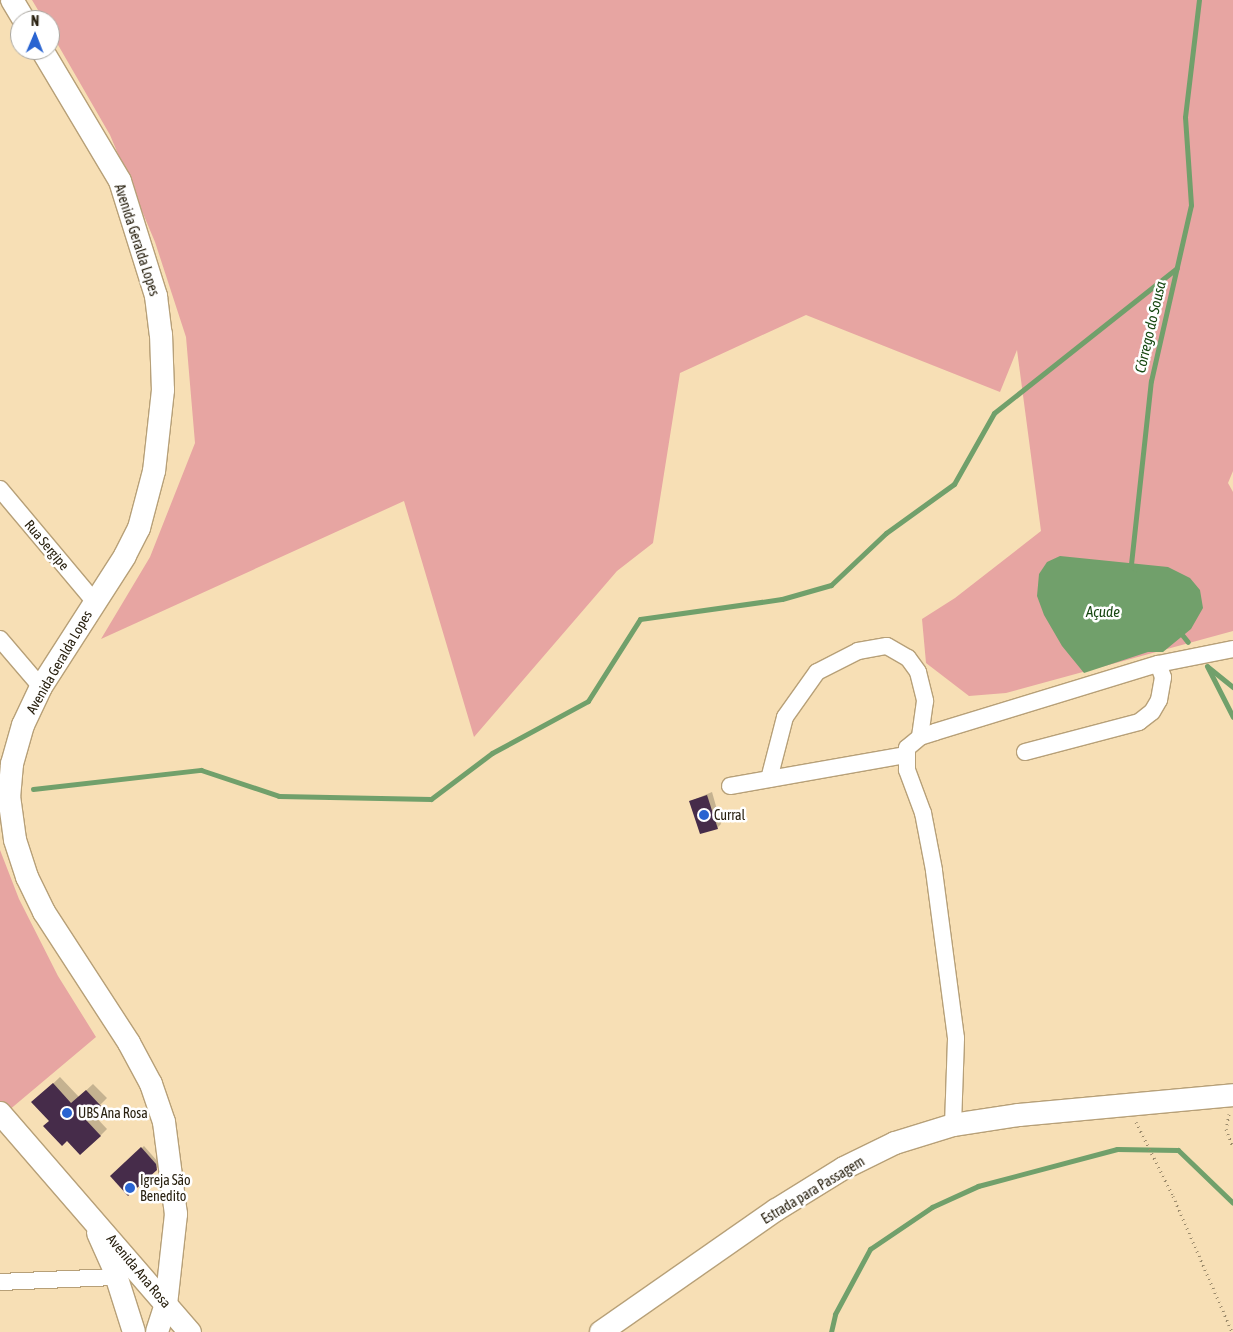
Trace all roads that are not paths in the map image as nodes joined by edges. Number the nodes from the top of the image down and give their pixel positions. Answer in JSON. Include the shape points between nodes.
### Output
{"nodes":[{"id":1,"x":48,"y":60,"type":"edge"},
{"id":2,"x":0,"y":489,"type":"edge"},
{"id":3,"x":94,"y":601,"type":"junction"},
{"id":4,"x":0,"y":639,"type":"edge"},
{"id":5,"x":1233,"y":649,"type":"edge"},
{"id":6,"x":1158,"y":664,"type":"junction"},
{"id":7,"x":41,"y":687,"type":"junction"},
{"id":8,"x":920,"y":737,"type":"junction"},
{"id":9,"x":1025,"y":752,"type":"dead end"},
{"id":10,"x":906,"y":755,"type":"junction"},
{"id":11,"x":769,"y":779,"type":"junction"},
{"id":12,"x":730,"y":786,"type":"dead end"},
{"id":13,"x":1226,"y":1096,"type":"edge"},
{"id":14,"x":0,"y":1113,"type":"edge"},
{"id":15,"x":953,"y":1124,"type":"junction"},
{"id":16,"x":86,"y":1209,"type":"junction"},
{"id":17,"x":116,"y":1277,"type":"junction"},
{"id":18,"x":0,"y":1282,"type":"edge"},
{"id":19,"x":166,"y":1304,"type":"junction"},
{"id":20,"x":134,"y":1332,"type":"edge"},
{"id":21,"x":157,"y":1332,"type":"edge"},
{"id":22,"x":190,"y":1332,"type":"edge"},
{"id":23,"x":600,"y":1332,"type":"edge"}],
"edges":[{"from":1,"to":3,"type":"main road","name":"Avenida Geralda Lopes","via":[[120,181],[146,256],[162,334],[159,431],[147,504],[125,556]]},
{"from":2,"to":3,"type":"street","name":"Rua Sergipe"},
{"from":3,"to":7,"type":"main road","name":"Avenida Geralda Lopes"},
{"from":4,"to":7,"type":"street"},
{"from":5,"to":6,"type":"street"},
{"from":6,"to":8,"type":"street"},
{"from":6,"to":9,"type":"street","via":[[1163,677],[1159,700],[1152,712],[1139,722]]},
{"from":7,"to":19,"type":"main road","name":"Avenida Geralda Lopes","via":[[23,725],[12,764],[9,796],[15,840],[27,877],[44,912],[130,1043],[151,1084],[164,1122],[176,1214]]},
{"from":8,"to":10,"type":"street","via":[[907,748]]},
{"from":8,"to":11,"type":"street","via":[[925,701],[918,672],[908,658],[887,646],[858,651],[817,672],[785,717]]},
{"from":10,"to":11,"type":"street"},
{"from":10,"to":15,"type":"street","via":[[907,770],[929,838],[944,941],[956,1047]]},
{"from":11,"to":12,"type":"street"},
{"from":13,"to":15,"type":"main road","name":"Estrada para Passagem"},
{"from":14,"to":16,"type":"main road","name":"Avenida Ana Rosa"},
{"from":15,"to":23,"type":"main road","name":"Estrada para Passagem","via":[[895,1144],[844,1168],[776,1210]]},
{"from":16,"to":17,"type":"main road","name":"Avenida Ana Rosa"},
{"from":16,"to":19,"type":"main road","name":"Avenida Ana Rosa"},
{"from":17,"to":18,"type":"street"},
{"from":17,"to":20,"type":"main road","name":"Avenida Ana Rosa"},
{"from":19,"to":21,"type":"main road","name":"Avenida Geralda Lopes"},
{"from":19,"to":22,"type":"main road","name":"Avenida Ana Rosa"}]}
